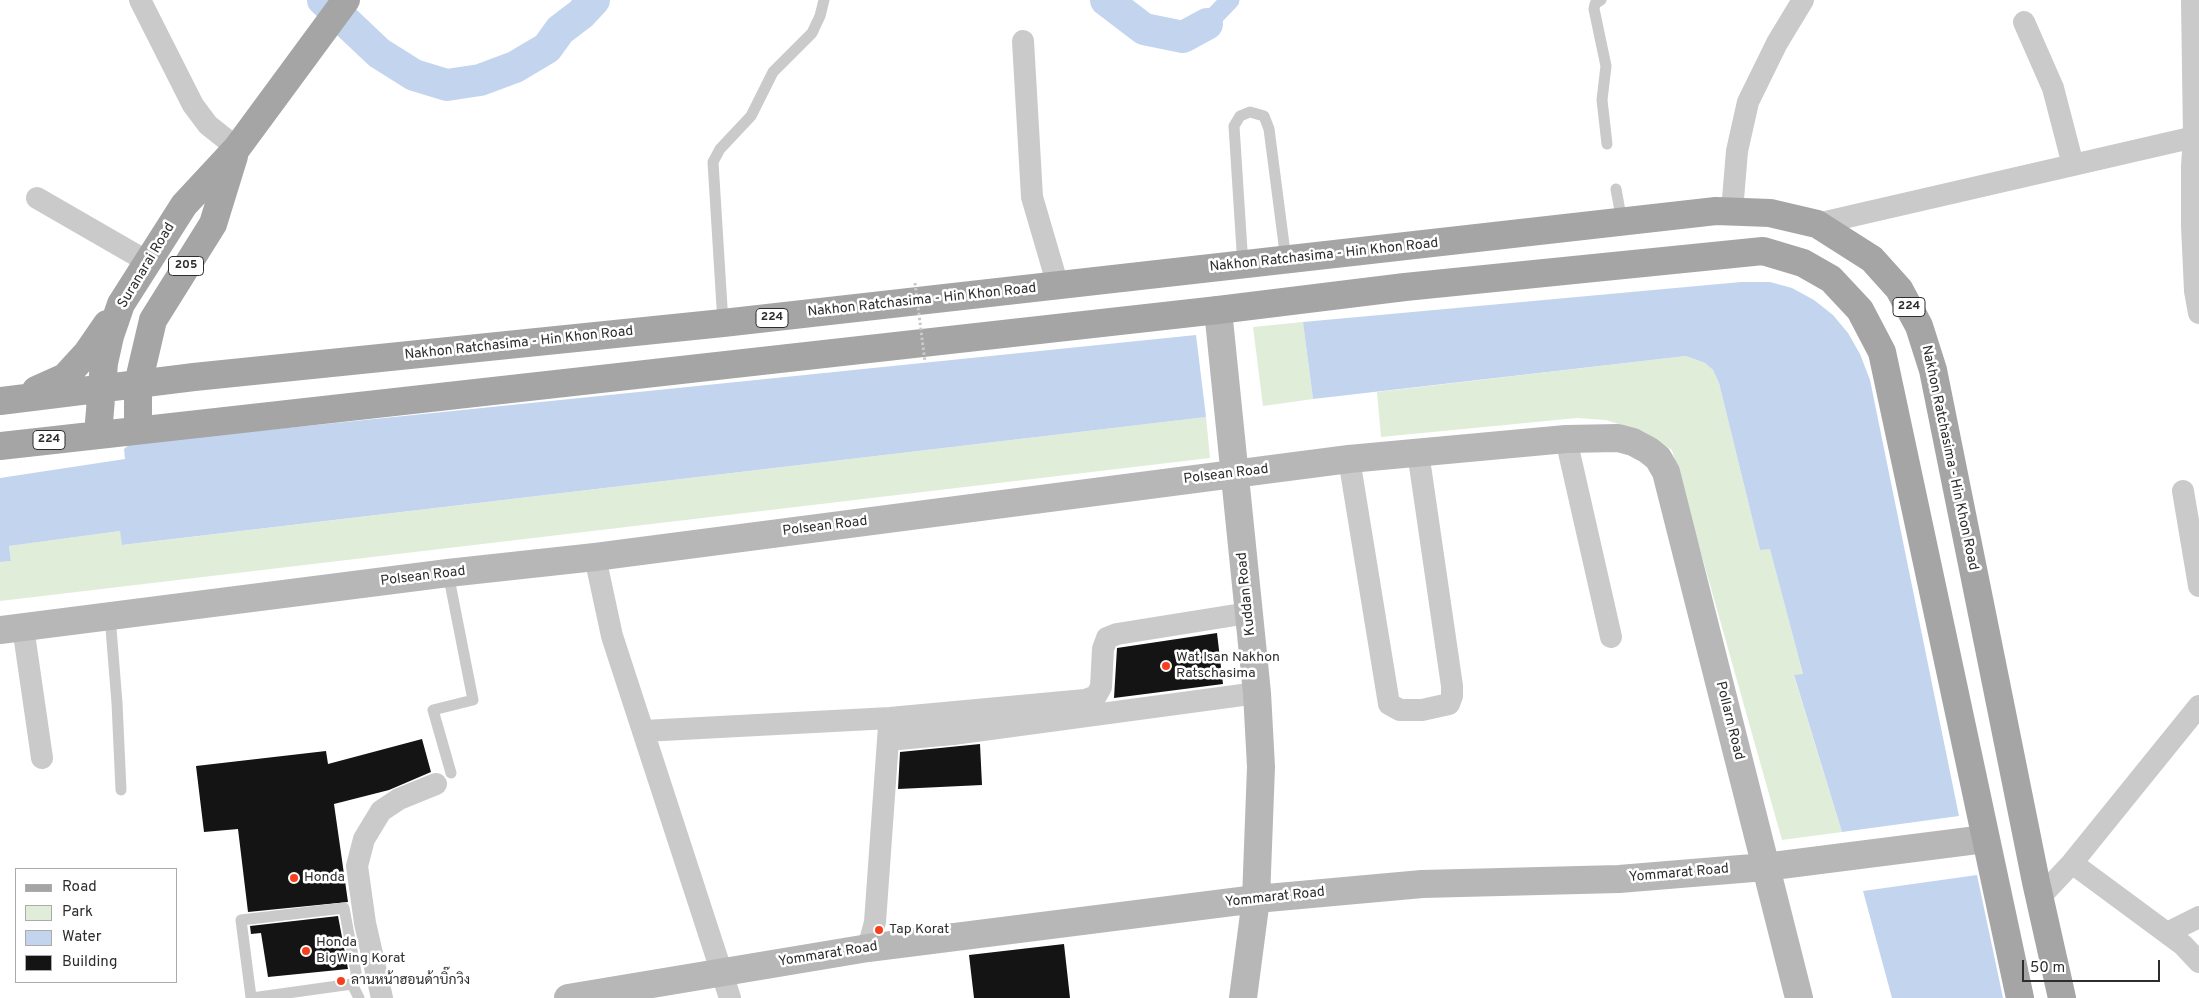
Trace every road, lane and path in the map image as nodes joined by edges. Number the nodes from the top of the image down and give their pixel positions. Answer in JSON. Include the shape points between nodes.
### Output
{"nodes":[{"id":1,"x":140,"y":0,"type":"edge"},
{"id":2,"x":346,"y":0,"type":"edge"},
{"id":3,"x":824,"y":0,"type":"edge"},
{"id":4,"x":1601,"y":0,"type":"edge"},
{"id":5,"x":1803,"y":0,"type":"edge"},
{"id":6,"x":2192,"y":0,"type":"edge"},
{"id":7,"x":2024,"y":22,"type":"dead end"},
{"id":8,"x":1023,"y":41,"type":"dead end"},
{"id":9,"x":2197,"y":136,"type":"edge"},
{"id":10,"x":1608,"y":144,"type":"dead end"},
{"id":11,"x":236,"y":148,"type":"junction"},
{"id":12,"x":2073,"y":166,"type":"junction"},
{"id":13,"x":1616,"y":189,"type":"dead end"},
{"id":14,"x":37,"y":198,"type":"dead end"},
{"id":15,"x":1732,"y":211,"type":"junction"},
{"id":16,"x":1622,"y":222,"type":"junction"},
{"id":17,"x":1817,"y":224,"type":"junction"},
{"id":18,"x":1286,"y":261,"type":"junction"},
{"id":19,"x":148,"y":262,"type":"junction"},
{"id":20,"x":1243,"y":266,"type":"junction"},
{"id":21,"x":1213,"y":269,"type":"junction"},
{"id":22,"x":916,"y":283,"type":"dead end"},
{"id":23,"x":1058,"y":286,"type":"junction"},
{"id":24,"x":2197,"y":290,"type":"edge"},
{"id":25,"x":121,"y":304,"type":"junction"},
{"id":26,"x":1218,"y":310,"type":"junction"},
{"id":27,"x":2199,"y":313,"type":"edge"},
{"id":28,"x":152,"y":320,"type":"junction"},
{"id":29,"x":723,"y":323,"type":"junction"},
{"id":30,"x":924,"y":362,"type":"dead end"},
{"id":31,"x":194,"y":377,"type":"junction"},
{"id":32,"x":138,"y":384,"type":"junction"},
{"id":33,"x":100,"y":389,"type":"junction"},
{"id":34,"x":8,"y":400,"type":"edge"},
{"id":35,"x":138,"y":429,"type":"junction"},
{"id":36,"x":98,"y":434,"type":"junction"},
{"id":37,"x":1566,"y":438,"type":"junction"},
{"id":38,"x":0,"y":446,"type":"edge"},
{"id":39,"x":1648,"y":450,"type":"joint"},
{"id":40,"x":1418,"y":452,"type":"junction"},
{"id":41,"x":1349,"y":459,"type":"junction"},
{"id":42,"x":1236,"y":474,"type":"junction"},
{"id":43,"x":2183,"y":491,"type":"dead end"},
{"id":44,"x":595,"y":558,"type":"junction"},
{"id":45,"x":448,"y":573,"type":"junction"},
{"id":46,"x":2199,"y":586,"type":"edge"},
{"id":47,"x":1248,"y":613,"type":"junction"},
{"id":48,"x":110,"y":616,"type":"junction"},
{"id":49,"x":11,"y":629,"type":"edge"},
{"id":50,"x":1611,"y":637,"type":"dead end"},
{"id":51,"x":1257,"y":693,"type":"junction"},
{"id":52,"x":2199,"y":706,"type":"edge"},
{"id":53,"x":890,"y":718,"type":"junction"},
{"id":54,"x":644,"y":731,"type":"junction"},
{"id":55,"x":888,"y":740,"type":"junction"},
{"id":56,"x":42,"y":758,"type":"dead end"},
{"id":57,"x":444,"y":779,"type":"joint"},
{"id":58,"x":122,"y":790,"type":"dead end"},
{"id":59,"x":2026,"y":832,"type":"junction"},
{"id":60,"x":1985,"y":839,"type":"junction"},
{"id":61,"x":2072,"y":863,"type":"junction"},
{"id":62,"x":1766,"y":867,"type":"junction"},
{"id":63,"x":2040,"y":897,"type":"junction"},
{"id":64,"x":1256,"y":899,"type":"junction"},
{"id":65,"x":2199,"y":918,"type":"edge"},
{"id":66,"x":2167,"y":933,"type":"junction"},
{"id":67,"x":868,"y":948,"type":"junction"},
{"id":68,"x":2199,"y":962,"type":"edge"},
{"id":69,"x":720,"y":972,"type":"junction"},
{"id":70,"x":352,"y":984,"type":"junction"},
{"id":71,"x":616,"y":994,"type":"edge"},
{"id":72,"x":251,"y":998,"type":"edge"},
{"id":73,"x":359,"y":998,"type":"edge"},
{"id":74,"x":382,"y":998,"type":"edge"},
{"id":75,"x":568,"y":998,"type":"edge"},
{"id":76,"x":730,"y":998,"type":"edge"},
{"id":77,"x":1243,"y":998,"type":"edge"},
{"id":78,"x":1799,"y":998,"type":"edge"},
{"id":79,"x":2020,"y":998,"type":"edge"},
{"id":80,"x":2062,"y":998,"type":"edge"}],
"edges":[{"from":1,"to":11,"type":"street","via":[[193,105],[208,125]]},
{"from":2,"to":11,"type":"main road","name":"Suranarai Road","number":"205"},
{"from":3,"to":29,"type":"lane","via":[[812,33],[773,72],[751,116],[720,149],[713,162]]},
{"from":4,"to":10,"type":"lane","via":[[1595,4],[1594,10],[1606,66],[1602,100]]},
{"from":5,"to":15,"type":"street","via":[[1748,102],[1738,144]]},
{"from":6,"to":9,"type":"street"},
{"from":7,"to":12,"type":"street","via":[[2053,88]]},
{"from":8,"to":23,"type":"street","via":[[1032,197]]},
{"from":9,"to":12,"type":"street"},
{"from":9,"to":24,"type":"street","via":[[2192,166]]},
{"from":11,"to":19,"type":"main road","name":"Suranarai Road","number":"205","via":[[184,205]]},
{"from":11,"to":28,"type":"main road","name":"Suranarai Road","number":"205","via":[[213,224]]},
{"from":12,"to":17,"type":"street"},
{"from":13,"to":16,"type":"lane"},
{"from":14,"to":19,"type":"street"},
{"from":15,"to":16,"type":"main road","name":"Nakhon Ratchasima - Hin Khon Road","number":"224"},
{"from":15,"to":17,"type":"main road","name":"Nakhon Ratchasima - Hin Khon Road","number":"224","via":[[1770,212]]},
{"from":16,"to":18,"type":"main road","name":"Nakhon Ratchasima - Hin Khon Road","number":"224"},
{"from":17,"to":59,"type":"main road","name":"Nakhon Ratchasima - Hin Khon Road","number":"224","via":[[1872,259],[1899,289],[1919,326],[1933,370]]},
{"from":18,"to":20,"type":"main road","name":"Nakhon Ratchasima - Hin Khon Road","number":"224"},
{"from":18,"to":20,"type":"lane","via":[[1269,129],[1264,116],[1250,112],[1240,116],[1234,126]]},
{"from":19,"to":25,"type":"main road","name":"Suranarai Road","number":"205"},
{"from":20,"to":21,"type":"main road","name":"Nakhon Ratchasima - Hin Khon Road","number":"224"},
{"from":21,"to":23,"type":"main road","name":"Nakhon Ratchasima - Hin Khon Road","number":"224"},
{"from":21,"to":26,"type":"main road"},
{"from":22,"to":30,"type":"path","bridge":true},
{"from":23,"to":29,"type":"main road","name":"Nakhon Ratchasima - Hin Khon Road","number":"224"},
{"from":24,"to":27,"type":"street"},
{"from":25,"to":33,"type":"main road","name":"Suranarai Road","number":"205","via":[[110,336]]},
{"from":25,"to":34,"type":"main road","via":[[87,353],[65,377]]},
{"from":26,"to":35,"type":"main road","number":"224"},
{"from":26,"to":42,"type":"street","name":"Kuddan Road"},
{"from":26,"to":60,"type":"main road","number":"224","via":[[1405,287],[1763,251],[1803,263],[1831,279],[1860,310],[1882,352]]},
{"from":28,"to":31,"type":"main road","via":[[151,341],[157,358],[171,370]]},
{"from":28,"to":32,"type":"main road","name":"Suranarai Road","number":"205"},
{"from":29,"to":31,"type":"main road","name":"Nakhon Ratchasima - Hin Khon Road","number":"224"},
{"from":31,"to":32,"type":"main road","name":"Nakhon Ratchasima - Hin Khon Road","number":"224"},
{"from":32,"to":33,"type":"main road","name":"Nakhon Ratchasima - Hin Khon Road","number":"224"},
{"from":32,"to":35,"type":"main road","name":"Suranarai Road","number":"205"},
{"from":33,"to":34,"type":"main road","name":"Nakhon Ratchasima - Hin Khon Road","number":"224"},
{"from":33,"to":36,"type":"main road","name":"Suranarai Road","number":"205"},
{"from":35,"to":36,"type":"main road","number":"224"},
{"from":36,"to":38,"type":"main road","number":"224"},
{"from":37,"to":39,"type":"street","name":"Polsean Road","via":[[1618,438]]},
{"from":37,"to":40,"type":"street","name":"Polsean Road"},
{"from":37,"to":50,"type":"street"},
{"from":39,"to":62,"type":"street","name":"Pollarn Road","via":[[1658,458],[1666,472]]},
{"from":40,"to":41,"type":"street","name":"Polsean Road"},
{"from":40,"to":41,"type":"street","via":[[1452,686],[1448,704],[1422,710],[1400,710],[1390,704]]},
{"from":41,"to":42,"type":"street","name":"Polsean Road"},
{"from":42,"to":44,"type":"street","name":"Polsean Road"},
{"from":42,"to":47,"type":"street","name":"Kuddan Road"},
{"from":43,"to":46,"type":"street"},
{"from":44,"to":45,"type":"street","name":"Polsean Road"},
{"from":44,"to":54,"type":"street","via":[[612,636]]},
{"from":45,"to":48,"type":"street","name":"Polsean Road"},
{"from":45,"to":57,"type":"lane","via":[[473,700],[433,710]]},
{"from":47,"to":51,"type":"street","name":"Kuddan Road"},
{"from":47,"to":53,"type":"street","via":[[1108,638],[1103,649],[1101,687],[1096,696],[1089,699]]},
{"from":48,"to":49,"type":"street","name":"Polsean Road"},
{"from":48,"to":58,"type":"lane"},
{"from":49,"to":56,"type":"street"},
{"from":51,"to":55,"type":"street"},
{"from":51,"to":64,"type":"street","name":"Kuddan Road","via":[[1261,767]]},
{"from":52,"to":61,"type":"street"},
{"from":53,"to":54,"type":"street"},
{"from":53,"to":55,"type":"street"},
{"from":54,"to":69,"type":"street"},
{"from":55,"to":67,"type":"street","via":[[874,922]]},
{"from":57,"to":74,"type":"street","via":[[399,799],[381,811],[364,840],[356,866]]},
{"from":59,"to":60,"type":"main road"},
{"from":59,"to":63,"type":"main road","name":"Nakhon Ratchasima - Hin Khon Road","number":"224"},
{"from":60,"to":62,"type":"street","name":"Yommarat Road"},
{"from":60,"to":79,"type":"main road"},
{"from":61,"to":63,"type":"street"},
{"from":61,"to":66,"type":"street"},
{"from":62,"to":64,"type":"street","name":"Yommarat Road","via":[[1619,879],[1422,884]]},
{"from":62,"to":78,"type":"street","name":"Pollarn Road"},
{"from":63,"to":80,"type":"main road","name":"Nakhon Ratchasima - Hin Khon Road","number":"224"},
{"from":64,"to":67,"type":"street","name":"Yommarat Road"},
{"from":64,"to":77,"type":"street","name":"Kuddan Road"},
{"from":65,"to":66,"type":"street"},
{"from":66,"to":68,"type":"street"},
{"from":67,"to":69,"type":"street","name":"Yommarat Road"},
{"from":69,"to":71,"type":"street","name":"Yommarat Road"},
{"from":69,"to":76,"type":"street"},
{"from":70,"to":72,"type":"lane"},
{"from":70,"to":72,"type":"lane","via":[[356,972],[344,908],[241,920]]},
{"from":70,"to":73,"type":"lane"},
{"from":71,"to":75,"type":"street","name":"Yommarat Road"}]}
